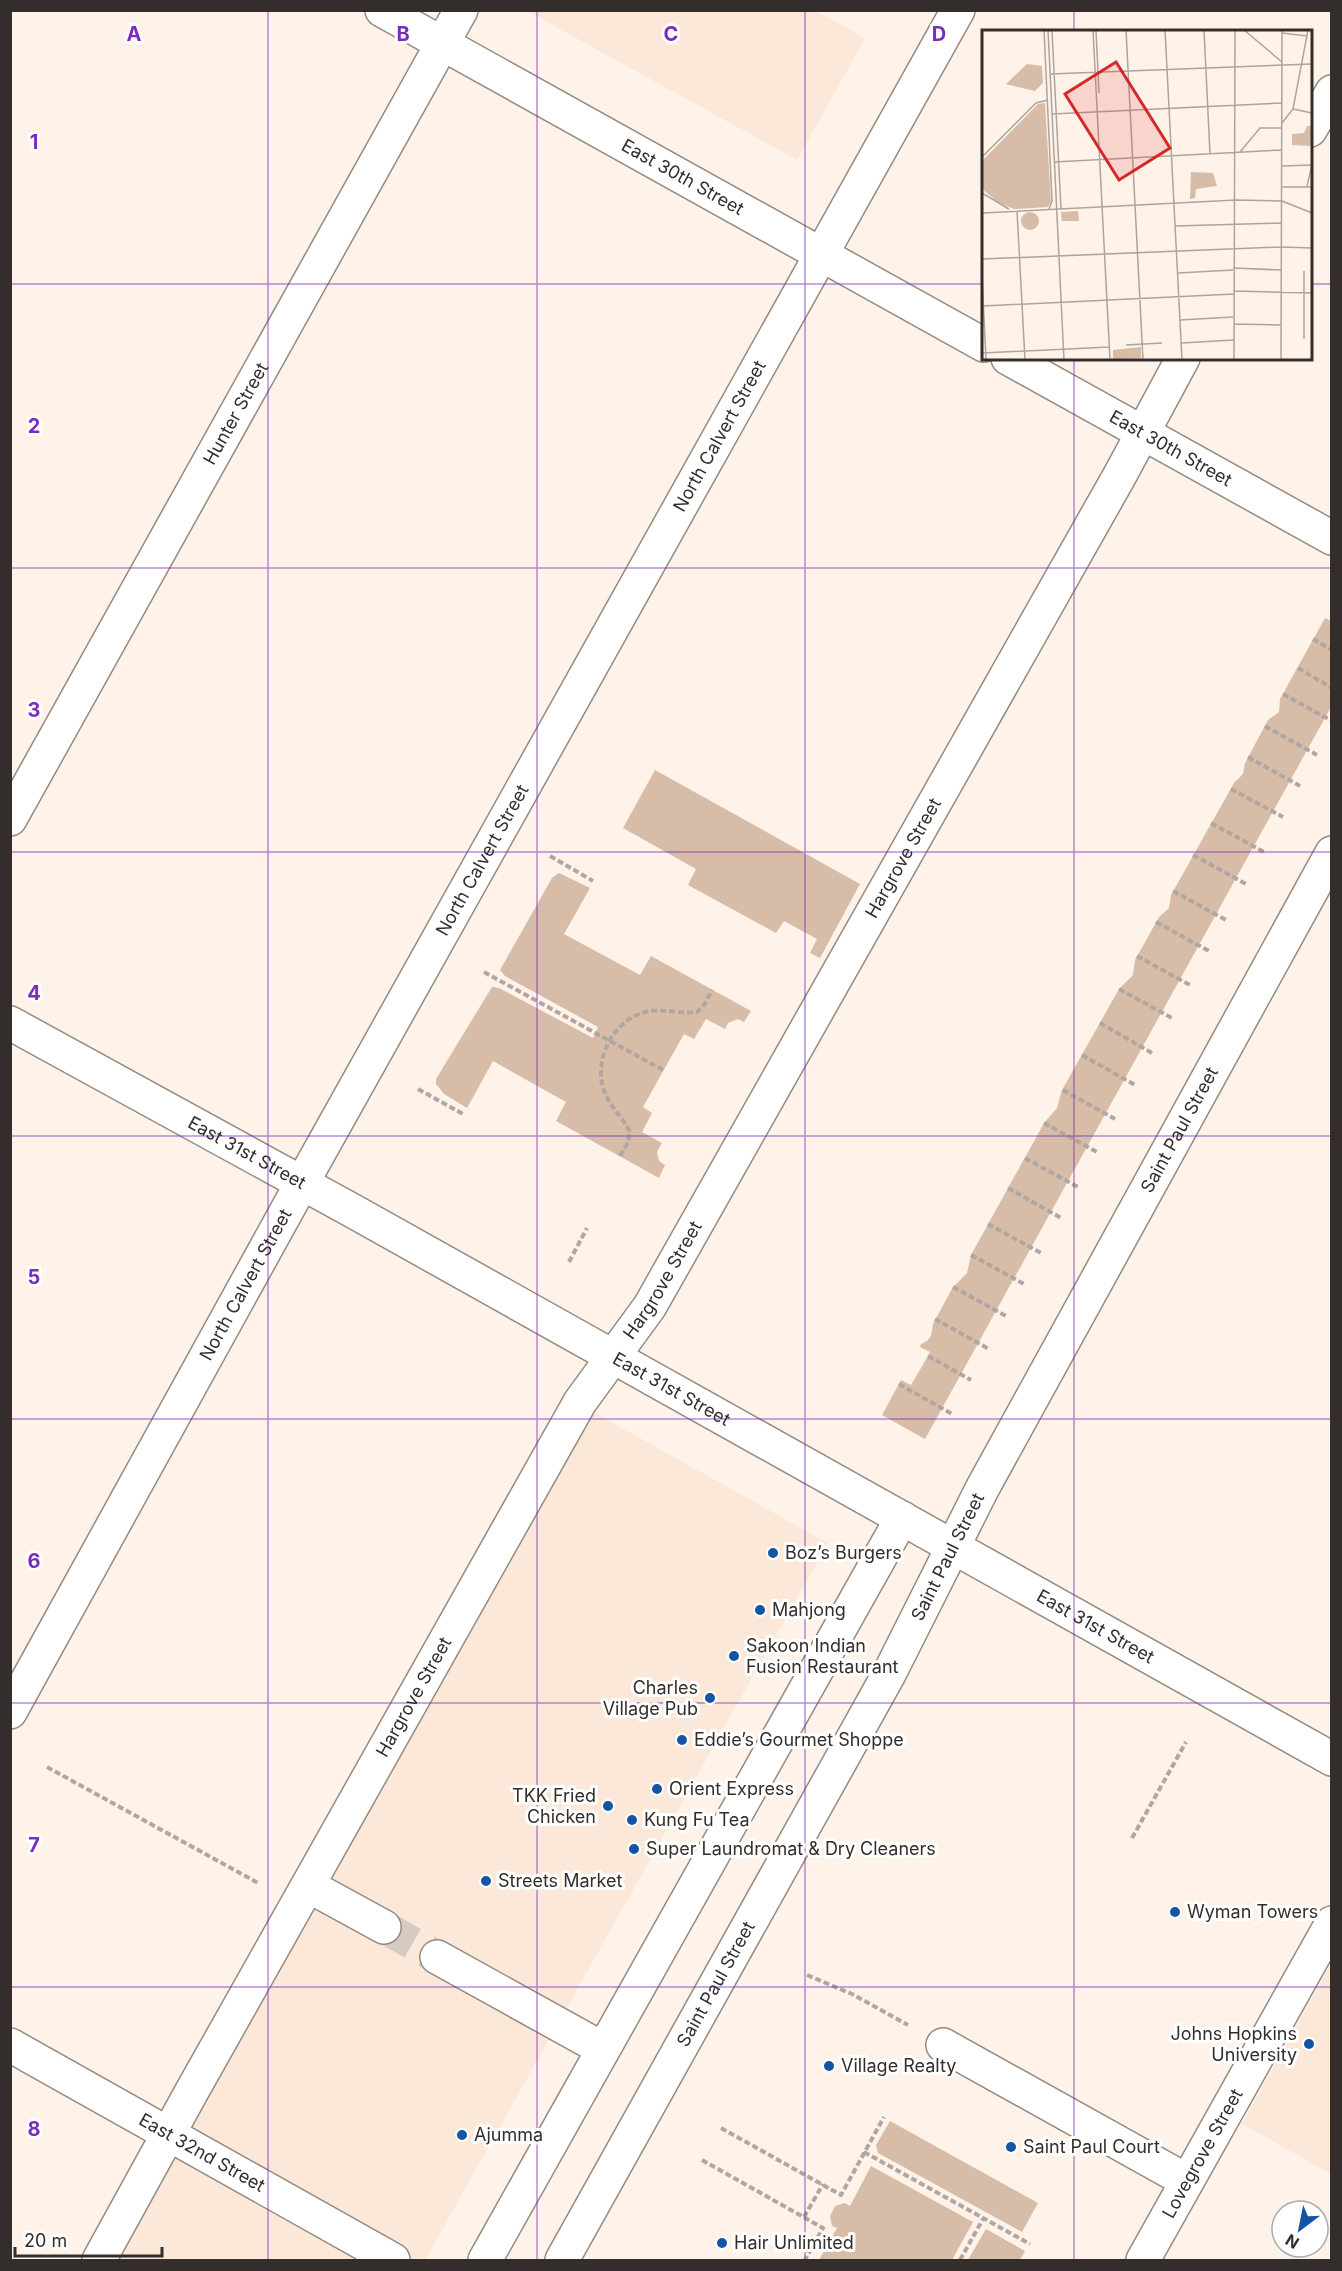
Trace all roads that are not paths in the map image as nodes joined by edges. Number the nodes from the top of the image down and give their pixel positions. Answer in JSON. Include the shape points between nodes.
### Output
{"nodes":[{"id":1,"x":382,"y":10,"type":"edge"},
{"id":2,"x":461,"y":10,"type":"edge"},
{"id":3,"x":958,"y":10,"type":"edge"},
{"id":4,"x":442,"y":44,"type":"junction"},
{"id":5,"x":1332,"y":92,"type":"edge"},
{"id":6,"x":1312,"y":128,"type":"edge"},
{"id":7,"x":822,"y":254,"type":"junction"},
{"id":8,"x":982,"y":344,"type":"edge"},
{"id":9,"x":1012,"y":360,"type":"edge"},
{"id":10,"x":1182,"y":360,"type":"edge"},
{"id":11,"x":1143,"y":434,"type":"junction"},
{"id":12,"x":1332,"y":538,"type":"edge"},
{"id":13,"x":10,"y":819,"type":"edge"},
{"id":14,"x":1332,"y":853,"type":"edge"},
{"id":15,"x":10,"y":1023,"type":"edge"},
{"id":16,"x":302,"y":1183,"type":"junction"},
{"id":17,"x":613,"y":1356,"type":"junction"},
{"id":18,"x":902,"y":1518,"type":"junction"},
{"id":19,"x":953,"y":1547,"type":"junction"},
{"id":20,"x":10,"y":1712,"type":"edge"},
{"id":21,"x":1332,"y":1759,"type":"edge"},
{"id":22,"x":303,"y":1895,"type":"junction"},
{"id":23,"x":1332,"y":1923,"type":"edge"},
{"id":24,"x":384,"y":1928,"type":"tunnel mouth"},
{"id":25,"x":437,"y":1957,"type":"tunnel mouth"},
{"id":26,"x":10,"y":2045,"type":"edge"},
{"id":27,"x":943,"y":2045,"type":"road end"},
{"id":28,"x":603,"y":2049,"type":"junction"},
{"id":29,"x":169,"y":2134,"type":"junction"},
{"id":30,"x":1187,"y":2181,"type":"junction"},
{"id":31,"x":99,"y":2260,"type":"edge"},
{"id":32,"x":393,"y":2260,"type":"edge"},
{"id":33,"x":485,"y":2260,"type":"edge"},
{"id":34,"x":562,"y":2260,"type":"edge"},
{"id":35,"x":1143,"y":2260,"type":"edge"}],
"edges":[{"from":1,"to":4,"type":"street","name":"East 30th Street"},
{"from":2,"to":4,"type":"street","name":"Hunter Street"},
{"from":3,"to":7,"type":"street","name":"North Calvert Street"},
{"from":4,"to":7,"type":"street","name":"East 30th Street"},
{"from":4,"to":13,"type":"street","name":"Hunter Street"},
{"from":5,"to":6,"type":"street"},
{"from":7,"to":8,"type":"street","name":"East 30th Street"},
{"from":7,"to":16,"type":"street","name":"North Calvert Street"},
{"from":9,"to":11,"type":"street","name":"East 30th Street"},
{"from":10,"to":11,"type":"street","name":"Hargrove Street"},
{"from":11,"to":12,"type":"street","name":"East 30th Street"},
{"from":11,"to":17,"type":"street","name":"Hargrove Street","via":[[650,1306]]},
{"from":14,"to":19,"type":"street","name":"Saint Paul Street"},
{"from":15,"to":16,"type":"street","name":"East 31st Street"},
{"from":16,"to":17,"type":"street","name":"East 31st Street"},
{"from":16,"to":20,"type":"street","name":"North Calvert Street"},
{"from":17,"to":18,"type":"street","name":"East 31st Street"},
{"from":17,"to":22,"type":"street","name":"Hargrove Street","via":[[580,1402]]},
{"from":18,"to":19,"type":"street","name":"East 31st Street"},
{"from":18,"to":28,"type":"street"},
{"from":19,"to":21,"type":"street","name":"East 31st Street"},
{"from":19,"to":34,"type":"street","name":"Saint Paul Street","via":[[889,1674]]},
{"from":22,"to":24,"type":"street"},
{"from":22,"to":29,"type":"street","name":"Hargrove Street"},
{"from":23,"to":30,"type":"street","name":"Lovegrove Street"},
{"from":25,"to":28,"type":"street"},
{"from":26,"to":29,"type":"street","name":"East 32nd Street"},
{"from":27,"to":30,"type":"street"},
{"from":28,"to":33,"type":"street"},
{"from":29,"to":31,"type":"street","name":"Hargrove Street"},
{"from":29,"to":32,"type":"street","name":"East 32nd Street"},
{"from":30,"to":35,"type":"street","name":"Lovegrove Street"}]}
